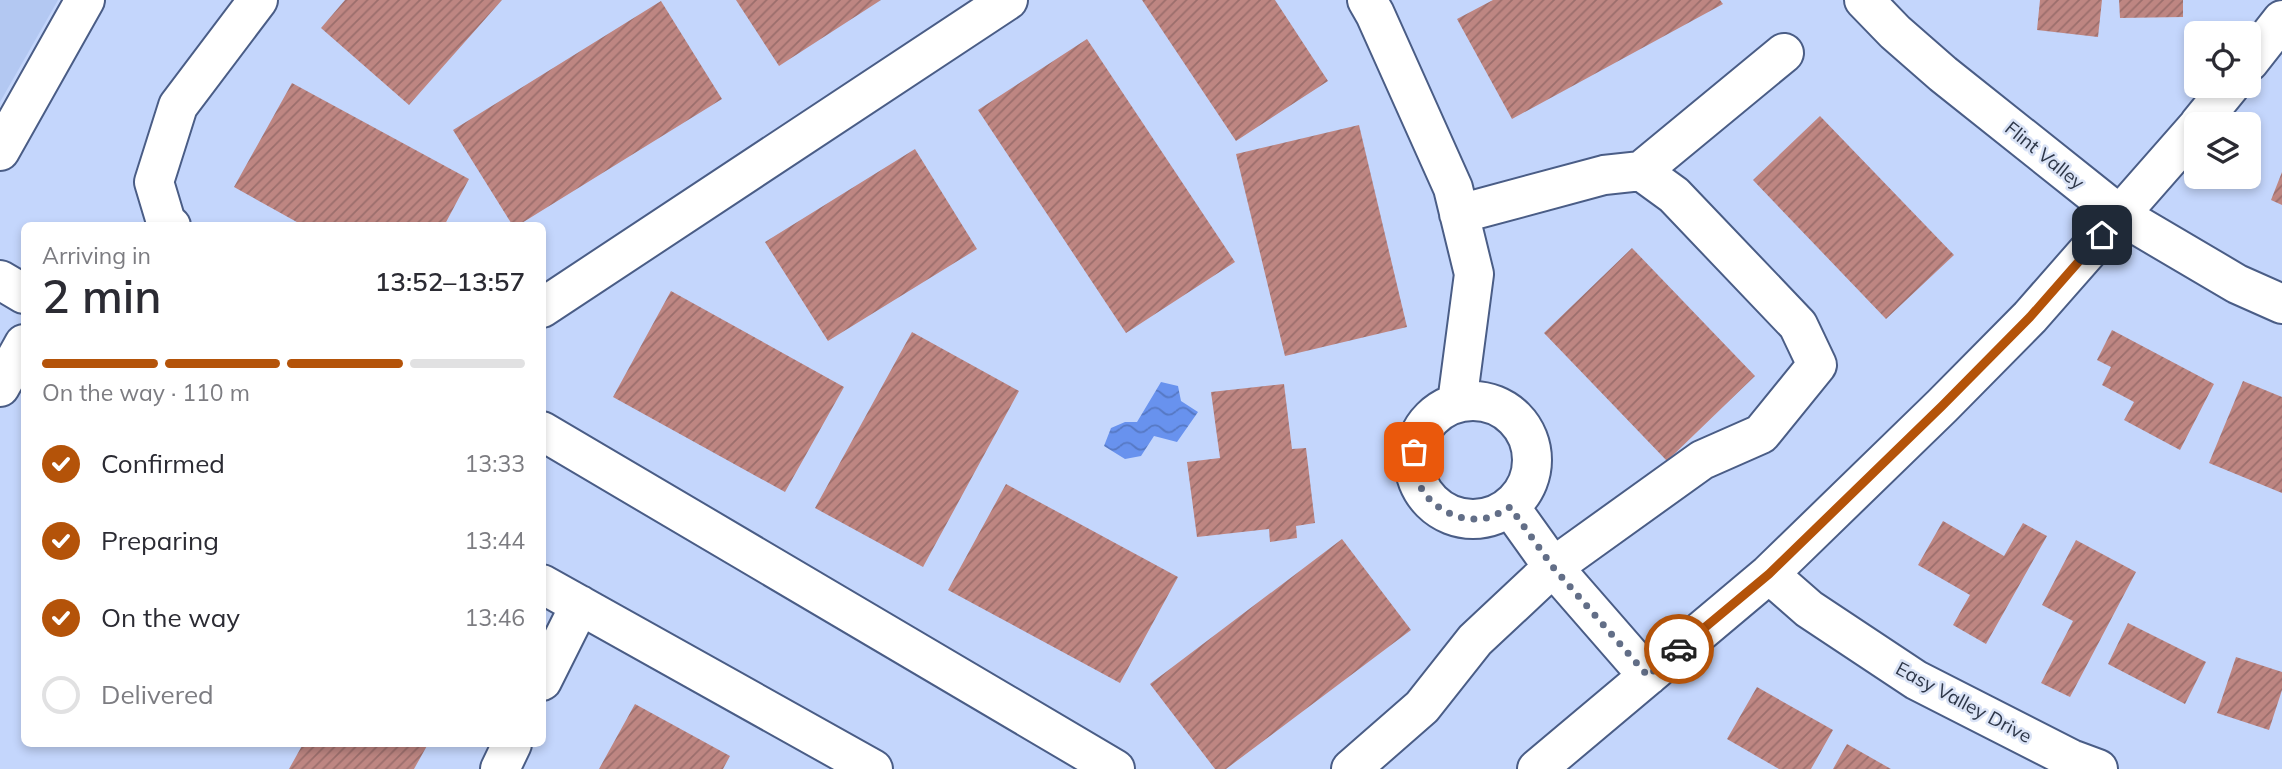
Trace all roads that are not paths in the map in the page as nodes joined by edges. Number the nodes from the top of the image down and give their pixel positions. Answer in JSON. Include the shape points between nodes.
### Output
{"nodes":[{"id":1,"x":85,"y":0,"type":"edge"},
{"id":2,"x":258,"y":0,"type":"edge"},
{"id":3,"x":1008,"y":0,"type":"edge"},
{"id":4,"x":1367,"y":0,"type":"edge"},
{"id":5,"x":1864,"y":0,"type":"edge"},
{"id":6,"x":2282,"y":20,"type":"edge"},
{"id":7,"x":2261,"y":47,"type":"edge"},
{"id":8,"x":1784,"y":53,"type":"dead end"},
{"id":9,"x":2220,"y":98,"type":"edge"},
{"id":10,"x":2209,"y":112,"type":"edge"},
{"id":11,"x":2184,"y":142,"type":"edge"},
{"id":12,"x":0,"y":151,"type":"edge"},
{"id":13,"x":1641,"y":171,"type":"junction"},
{"id":14,"x":1459,"y":214,"type":"junction"},
{"id":15,"x":2120,"y":215,"type":"junction"},
{"id":16,"x":166,"y":222,"type":"edge"},
{"id":17,"x":0,"y":280,"type":"edge"},
{"id":18,"x":21,"y":292,"type":"edge"},
{"id":19,"x":2282,"y":304,"type":"edge"},
{"id":20,"x":546,"y":305,"type":"edge"},
{"id":21,"x":21,"y":349,"type":"edge"},
{"id":22,"x":0,"y":387,"type":"edge"},
{"id":23,"x":1457,"y":403,"type":"junction"},
{"id":24,"x":546,"y":433,"type":"edge"},
{"id":25,"x":1510,"y":507,"type":"junction"},
{"id":26,"x":1553,"y":567,"type":"junction"},
{"id":27,"x":1769,"y":574,"type":"junction"},
{"id":28,"x":546,"y":586,"type":"edge"},
{"id":29,"x":580,"y":605,"type":"junction"},
{"id":30,"x":546,"y":673,"type":"edge"},
{"id":31,"x":1648,"y":676,"type":"junction"},
{"id":32,"x":511,"y":747,"type":"edge"},
{"id":33,"x":500,"y":769,"type":"edge"},
{"id":34,"x":873,"y":769,"type":"edge"},
{"id":35,"x":1115,"y":769,"type":"edge"},
{"id":36,"x":1352,"y":769,"type":"edge"},
{"id":37,"x":1537,"y":769,"type":"edge"},
{"id":38,"x":2098,"y":769,"type":"edge"}],
"edges":[{"from":1,"to":12,"type":"street"},
{"from":2,"to":16,"type":"street","via":[[178,106],[154,182]]},
{"from":3,"to":20,"type":"street"},
{"from":4,"to":14,"type":"street","via":[[1453,188]]},
{"from":5,"to":15,"type":"street","name":"Flint Valley","via":[[1943,74]]},
{"from":6,"to":7,"type":"street"},
{"from":8,"to":13,"type":"street"},
{"from":9,"to":10,"type":"street"},
{"from":11,"to":15,"type":"street"},
{"from":13,"to":14,"type":"street","via":[[1604,175]]},
{"from":13,"to":26,"type":"street","via":[[1674,195],[1798,325],[1817,365],[1761,434],[1703,460]]},
{"from":14,"to":23,"type":"street","via":[[1474,274]]},
{"from":15,"to":19,"type":"street","name":"Flint Valley","via":[[2237,284]]},
{"from":15,"to":27,"type":"street","via":[[2030,317]]},
{"from":17,"to":18,"type":"street"},
{"from":21,"to":22,"type":"street"},
{"from":23,"to":25,"type":"street","via":[[1480,401],[1502,408],[1520,423],[1531,444],[1532,467],[1525,489]]},
{"from":23,"to":25,"type":"street","via":[[1437,413],[1421,431],[1414,452],[1416,475],[1426,496],[1444,511],[1466,519],[1489,517]]},
{"from":24,"to":35,"type":"street"},
{"from":25,"to":26,"type":"street"},
{"from":26,"to":31,"type":"street"},
{"from":26,"to":36,"type":"street","via":[[1475,640],[1422,707]]},
{"from":27,"to":31,"type":"street"},
{"from":27,"to":38,"type":"street","name":"Easy Valley Drive","via":[[1809,609],[1916,680]]},
{"from":28,"to":29,"type":"street"},
{"from":29,"to":30,"type":"street"},
{"from":29,"to":34,"type":"street"},
{"from":31,"to":37,"type":"street"},
{"from":32,"to":33,"type":"street"}]}
